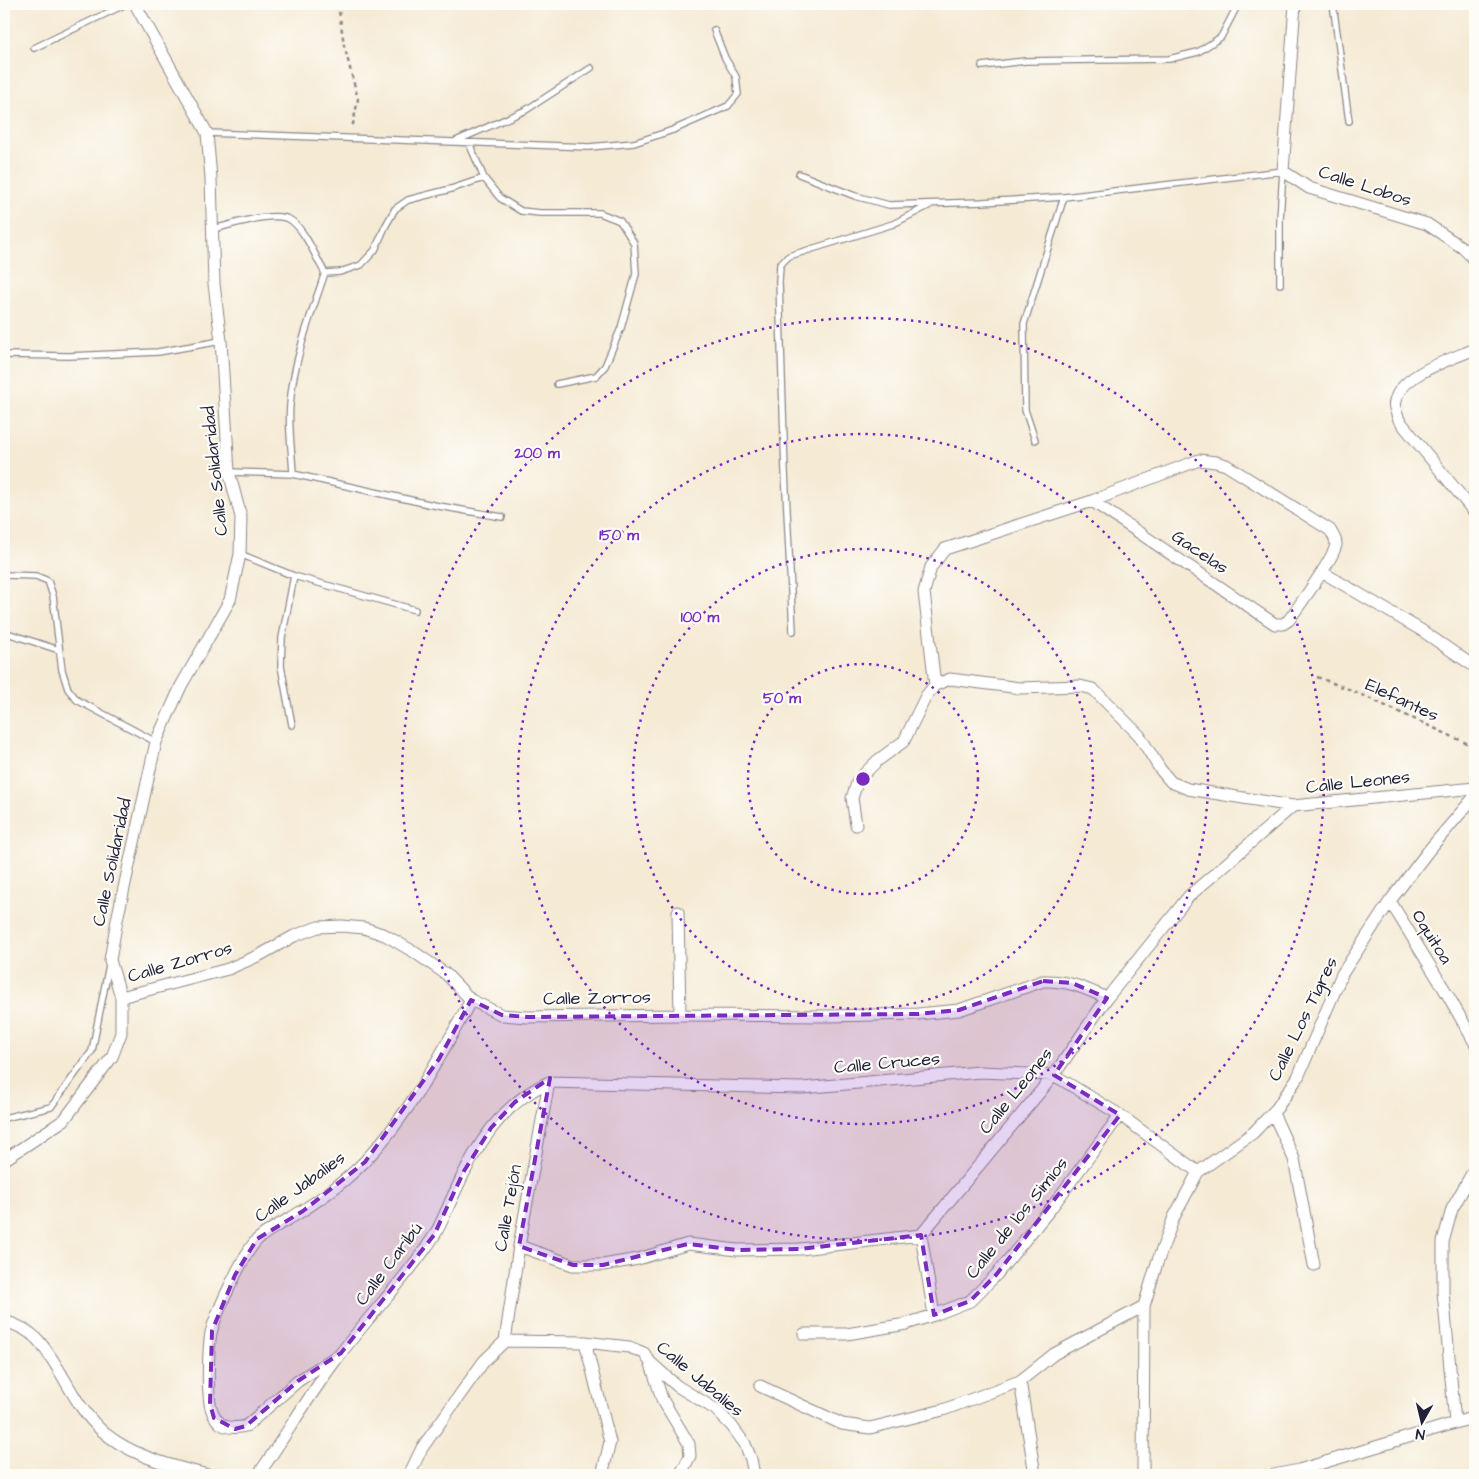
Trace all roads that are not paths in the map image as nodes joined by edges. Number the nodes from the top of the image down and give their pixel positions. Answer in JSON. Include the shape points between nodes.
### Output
{"nodes":[{"id":1,"x":126,"y":4,"type":"edge"},
{"id":2,"x":135,"y":4,"type":"edge"},
{"id":3,"x":1237,"y":4,"type":"edge"},
{"id":4,"x":1295,"y":4,"type":"edge"},
{"id":5,"x":1333,"y":4,"type":"edge"},
{"id":6,"x":714,"y":30,"type":"dead end"},
{"id":7,"x":34,"y":48,"type":"dead end"},
{"id":8,"x":982,"y":66,"type":"dead end"},
{"id":9,"x":590,"y":68,"type":"dead end"},
{"id":10,"x":1349,"y":121,"type":"dead end"},
{"id":11,"x":208,"y":133,"type":"junction"},
{"id":12,"x":454,"y":142,"type":"junction"},
{"id":13,"x":469,"y":142,"type":"junction"},
{"id":14,"x":1284,"y":171,"type":"junction"},
{"id":15,"x":799,"y":174,"type":"dead end"},
{"id":16,"x":484,"y":178,"type":"junction"},
{"id":17,"x":1064,"y":196,"type":"junction"},
{"id":18,"x":932,"y":204,"type":"junction"},
{"id":19,"x":213,"y":229,"type":"junction"},
{"id":20,"x":1475,"y":260,"type":"edge"},
{"id":21,"x":325,"y":273,"type":"junction"},
{"id":22,"x":1280,"y":284,"type":"dead end"},
{"id":23,"x":221,"y":341,"type":"junction"},
{"id":24,"x":1475,"y":349,"type":"edge"},
{"id":25,"x":4,"y":355,"type":"edge"},
{"id":26,"x":557,"y":384,"type":"dead end"},
{"id":27,"x":1035,"y":440,"type":"dead end"},
{"id":28,"x":229,"y":472,"type":"junction"},
{"id":29,"x":293,"y":474,"type":"junction"},
{"id":30,"x":1092,"y":501,"type":"junction"},
{"id":31,"x":1475,"y":513,"type":"edge"},
{"id":32,"x":502,"y":517,"type":"dead end"},
{"id":33,"x":240,"y":554,"type":"junction"},
{"id":34,"x":1322,"y":572,"type":"junction"},
{"id":35,"x":4,"y":575,"type":"edge"},
{"id":36,"x":294,"y":576,"type":"junction"},
{"id":37,"x":415,"y":610,"type":"dead end"},
{"id":38,"x":793,"y":631,"type":"dead end"},
{"id":39,"x":4,"y":632,"type":"edge"},
{"id":40,"x":60,"y":650,"type":"junction"},
{"id":41,"x":1475,"y":667,"type":"edge"},
{"id":42,"x":935,"y":685,"type":"junction"},
{"id":43,"x":292,"y":725,"type":"dead end"},
{"id":44,"x":156,"y":742,"type":"junction"},
{"id":45,"x":1475,"y":788,"type":"edge"},
{"id":46,"x":1475,"y":796,"type":"edge"},
{"id":47,"x":1293,"y":806,"type":"junction"},
{"id":48,"x":856,"y":825,"type":"dead end"},
{"id":49,"x":1390,"y":901,"type":"junction"},
{"id":50,"x":678,"y":912,"type":"dead end"},
{"id":51,"x":110,"y":960,"type":"junction"},
{"id":52,"x":121,"y":997,"type":"junction"},
{"id":53,"x":1106,"y":998,"type":"junction"},
{"id":54,"x":471,"y":1000,"type":"junction"},
{"id":55,"x":680,"y":1015,"type":"junction"},
{"id":56,"x":1475,"y":1043,"type":"edge"},
{"id":57,"x":1054,"y":1074,"type":"junction"},
{"id":58,"x":549,"y":1082,"type":"junction"},
{"id":59,"x":1273,"y":1113,"type":"junction"},
{"id":60,"x":1120,"y":1115,"type":"junction"},
{"id":61,"x":4,"y":1118,"type":"edge"},
{"id":62,"x":4,"y":1160,"type":"edge"},
{"id":63,"x":1475,"y":1168,"type":"edge"},
{"id":64,"x":1198,"y":1172,"type":"junction"},
{"id":65,"x":921,"y":1235,"type":"junction"},
{"id":66,"x":519,"y":1246,"type":"junction"},
{"id":67,"x":1314,"y":1265,"type":"dead end"},
{"id":68,"x":1144,"y":1306,"type":"junction"},
{"id":69,"x":934,"y":1315,"type":"junction"},
{"id":70,"x":4,"y":1321,"type":"edge"},
{"id":71,"x":804,"y":1334,"type":"dead end"},
{"id":72,"x":505,"y":1341,"type":"junction"},
{"id":73,"x":585,"y":1342,"type":"junction"},
{"id":74,"x":341,"y":1353,"type":"junction"},
{"id":75,"x":650,"y":1362,"type":"junction"},
{"id":76,"x":1020,"y":1381,"type":"junction"},
{"id":77,"x":760,"y":1386,"type":"dead end"},
{"id":78,"x":1475,"y":1417,"type":"edge"},
{"id":79,"x":1455,"y":1422,"type":"junction"},
{"id":80,"x":1035,"y":1473,"type":"edge"},
{"id":81,"x":208,"y":1475,"type":"edge"},
{"id":82,"x":258,"y":1475,"type":"edge"},
{"id":83,"x":409,"y":1475,"type":"edge"},
{"id":84,"x":602,"y":1475,"type":"edge"},
{"id":85,"x":680,"y":1475,"type":"edge"},
{"id":86,"x":754,"y":1475,"type":"edge"},
{"id":87,"x":1024,"y":1475,"type":"edge"},
{"id":88,"x":1143,"y":1475,"type":"edge"},
{"id":89,"x":1274,"y":1475,"type":"edge"}],
"edges":[{"from":1,"to":7,"type":"lane"},
{"from":2,"to":11,"type":"street","name":"Calle Solidaridad"},
{"from":3,"to":8,"type":"lane","via":[[1221,37],[1198,52],[1169,60],[1025,61]]},
{"from":4,"to":14,"type":"street"},
{"from":5,"to":10,"type":"lane"},
{"from":6,"to":13,"type":"lane","via":[[736,78],[738,94],[728,106],[673,130],[634,142],[589,147]]},
{"from":9,"to":12,"type":"lane","via":[[526,110]]},
{"from":11,"to":12,"type":"lane"},
{"from":11,"to":19,"type":"street","name":"Calle Solidaridad"},
{"from":12,"to":13,"type":"lane"},
{"from":13,"to":16,"type":"lane"},
{"from":14,"to":17,"type":"lane"},
{"from":14,"to":20,"type":"street","name":"Calle Lobos","via":[[1309,188],[1426,224],[1463,248]]},
{"from":14,"to":22,"type":"lane"},
{"from":15,"to":18,"type":"lane","via":[[855,196],[889,205]]},
{"from":16,"to":21,"type":"lane","via":[[408,200],[395,209],[375,250],[361,265]]},
{"from":16,"to":26,"type":"lane","via":[[500,198],[521,211],[600,213],[620,221],[634,243],[636,274],[621,328],[605,366],[596,376]]},
{"from":17,"to":18,"type":"lane"},
{"from":17,"to":27,"type":"lane","via":[[1024,324],[1025,410]]},
{"from":18,"to":38,"type":"lane","via":[[893,224],[789,256],[780,265],[784,461]]},
{"from":19,"to":21,"type":"lane","via":[[275,216],[290,220],[300,229]]},
{"from":19,"to":23,"type":"street","name":"Calle Solidaridad","via":[[214,284]]},
{"from":21,"to":29,"type":"lane","via":[[295,375],[290,405]]},
{"from":23,"to":25,"type":"lane","via":[[158,352]]},
{"from":23,"to":28,"type":"street","name":"Calle Solidaridad"},
{"from":24,"to":31,"type":"street","via":[[1417,375],[1400,388],[1394,402],[1399,420]]},
{"from":28,"to":29,"type":"lane"},
{"from":28,"to":33,"type":"street","name":"Calle Solidaridad","via":[[241,517]]},
{"from":29,"to":32,"type":"lane"},
{"from":30,"to":34,"type":"street","name":"Gacelas","via":[[1275,624],[1289,620]]},
{"from":30,"to":34,"type":"street","via":[[1199,460],[1226,465],[1330,530],[1336,546]]},
{"from":30,"to":42,"type":"street","via":[[945,548],[931,567],[924,592]]},
{"from":33,"to":36,"type":"lane"},
{"from":33,"to":44,"type":"street","name":"Calle Solidaridad","via":[[230,600],[181,686]]},
{"from":34,"to":41,"type":"street","via":[[1421,630]]},
{"from":35,"to":40,"type":"lane","via":[[36,576],[48,581]]},
{"from":36,"to":37,"type":"lane"},
{"from":36,"to":43,"type":"lane","via":[[282,638],[281,666]]},
{"from":39,"to":40,"type":"lane"},
{"from":40,"to":44,"type":"lane","via":[[68,689],[77,700]]},
{"from":42,"to":47,"type":"street","via":[[950,679],[1020,688],[1080,686],[1094,689],[1139,735],[1171,782],[1188,789]]},
{"from":42,"to":48,"type":"street","via":[[926,696],[904,741],[858,780],[852,798]]},
{"from":44,"to":51,"type":"street","name":"Calle Solidaridad"},
{"from":45,"to":47,"type":"street","name":"Calle Leones"},
{"from":46,"to":49,"type":"street","name":"Calle Los Tigres"},
{"from":47,"to":53,"type":"street","name":"Calle Leones","via":[[1189,896]]},
{"from":49,"to":56,"type":"street","name":"Oquitoa"},
{"from":49,"to":59,"type":"street","name":"Calle Los Tigres","via":[[1342,974],[1298,1078]]},
{"from":50,"to":55,"type":"street"},
{"from":51,"to":52,"type":"street","name":"Calle Zorros"},
{"from":51,"to":61,"type":"lane","via":[[92,1051],[51,1107]]},
{"from":52,"to":54,"type":"street","name":"Calle Zorros","via":[[228,968],[318,927],[342,926],[364,928],[385,935],[446,974]]},
{"from":52,"to":62,"type":"street","name":"Calle Zorros","via":[[122,1033],[112,1057],[64,1120]]},
{"from":53,"to":55,"type":"street","name":"Calle Zorros","via":[[1072,983],[1057,981],[1043,982],[959,1010],[918,1014]]},
{"from":53,"to":57,"type":"street","name":"Calle Leones"},
{"from":54,"to":55,"type":"street","name":"Calle Zorros","via":[[502,1015],[527,1017]]},
{"from":54,"to":74,"type":"street","name":"Calle Jabalies","via":[[439,1059],[390,1132],[365,1162],[303,1211],[258,1239],[235,1275],[212,1331],[209,1350],[210,1404],[214,1418],[228,1427],[246,1426],[298,1381]]},
{"from":57,"to":58,"type":"street","name":"Calle Cruces","via":[[980,1072],[802,1088]]},
{"from":57,"to":60,"type":"street"},
{"from":57,"to":65,"type":"street","name":"Calle Leones"},
{"from":58,"to":66,"type":"street","name":"Calle Tejón"},
{"from":58,"to":74,"type":"street","name":"Calle Caribú","via":[[516,1102],[491,1128],[464,1171],[434,1235]]},
{"from":59,"to":64,"type":"street","name":"Calle Los Tigres","via":[[1253,1133]]},
{"from":59,"to":67,"type":"street","via":[[1294,1159]]},
{"from":60,"to":64,"type":"street"},
{"from":60,"to":69,"type":"street","name":"Calle de los Simios","via":[[1052,1207],[996,1275],[970,1300]]},
{"from":63,"to":79,"type":"street","via":[[1452,1209],[1443,1242],[1442,1292]]},
{"from":64,"to":68,"type":"street","name":"Calle Los Tigres","via":[[1174,1217]]},
{"from":65,"to":66,"type":"street","via":[[800,1249],[737,1250],[688,1244],[638,1259],[603,1265],[573,1265]]},
{"from":65,"to":69,"type":"street"},
{"from":66,"to":72,"type":"street","name":"Calle Tejón"},
{"from":68,"to":76,"type":"street","via":[[1054,1354]]},
{"from":68,"to":88,"type":"street","name":"Calle Los Tigres"},
{"from":69,"to":71,"type":"street","name":"Calle de los Simios","via":[[906,1324],[847,1334]]},
{"from":70,"to":81,"type":"street","via":[[36,1338],[80,1405],[116,1442],[175,1466]]},
{"from":72,"to":73,"type":"street","name":"Calle Jabalies"},
{"from":72,"to":83,"type":"street","via":[[484,1361],[422,1448]]},
{"from":73,"to":75,"type":"street","name":"Calle Jabalies","via":[[629,1347],[644,1353]]},
{"from":73,"to":84,"type":"street","via":[[610,1442]]},
{"from":74,"to":82,"type":"street","name":"Calle Caribú"},
{"from":75,"to":85,"type":"street","via":[[662,1398],[688,1444],[690,1456]]},
{"from":75,"to":86,"type":"street","name":"Calle Jabalies","via":[[677,1386],[715,1409],[731,1425],[752,1459]]},
{"from":76,"to":77,"type":"street","via":[[944,1410],[870,1428],[842,1424]]},
{"from":76,"to":80,"type":"street"},
{"from":78,"to":79,"type":"street"},
{"from":79,"to":89,"type":"street"},
{"from":80,"to":87,"type":"street"}]}
